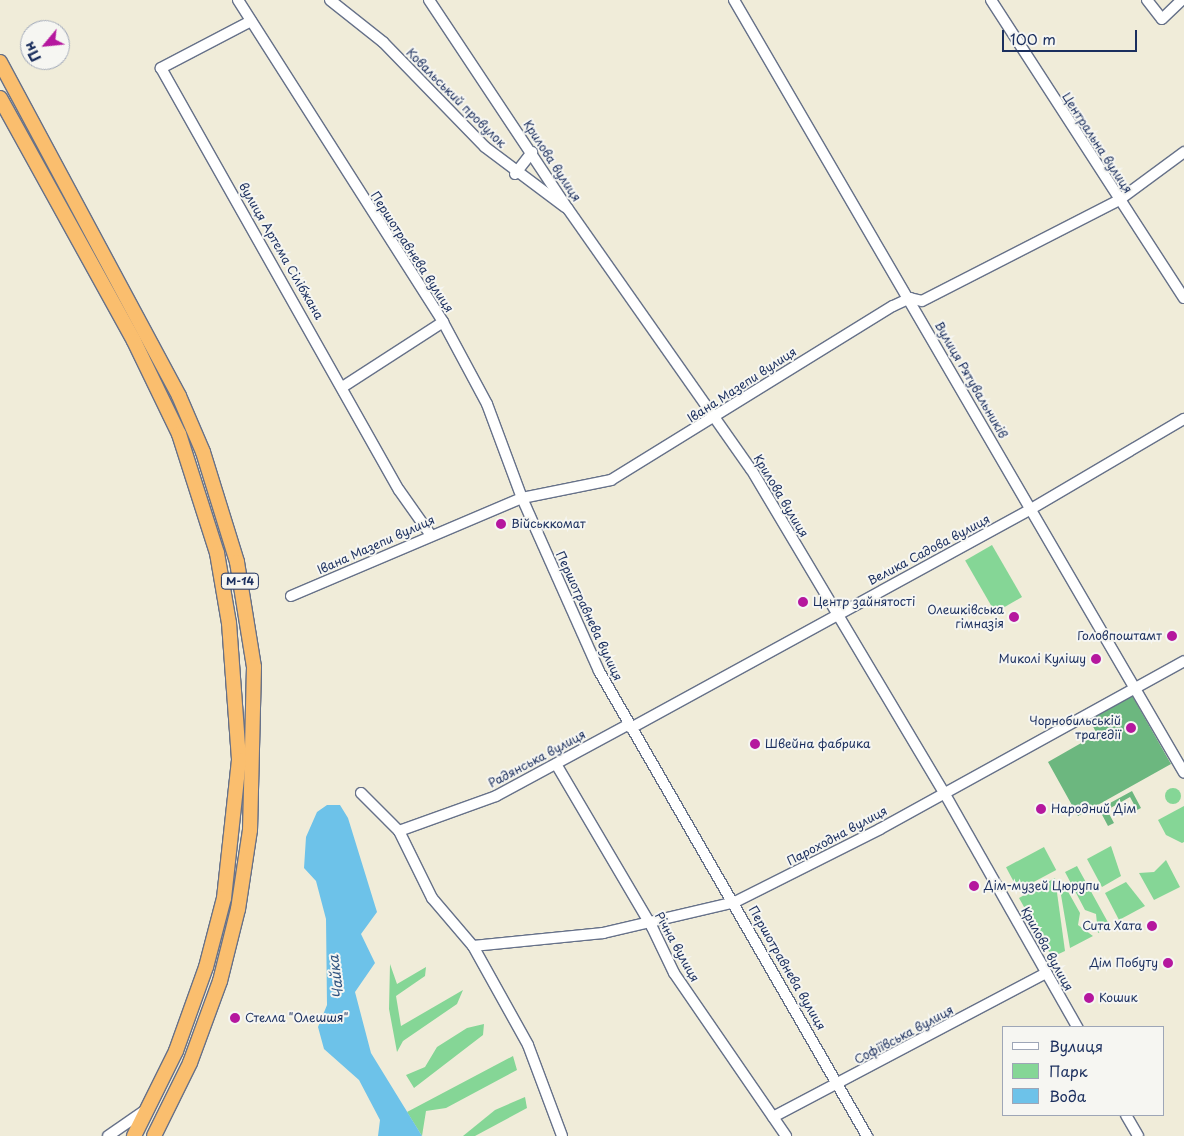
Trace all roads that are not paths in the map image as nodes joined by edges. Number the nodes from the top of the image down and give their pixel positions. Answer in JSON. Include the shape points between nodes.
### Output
{"nodes":[{"id":1,"x":238,"y":0,"type":"edge"},
{"id":2,"x":330,"y":0,"type":"edge"},
{"id":3,"x":428,"y":0,"type":"edge"},
{"id":4,"x":734,"y":0,"type":"edge"},
{"id":5,"x":991,"y":0,"type":"edge"},
{"id":6,"x":1147,"y":0,"type":"edge"},
{"id":7,"x":1182,"y":0,"type":"edge"},
{"id":8,"x":251,"y":21,"type":"junction"},
{"id":9,"x":0,"y":62,"type":"edge"},
{"id":10,"x":0,"y":98,"type":"edge"},
{"id":11,"x":532,"y":152,"type":"junction"},
{"id":12,"x":1184,"y":152,"type":"edge"},
{"id":13,"x":515,"y":174,"type":"junction"},
{"id":14,"x":1119,"y":200,"type":"junction"},
{"id":15,"x":568,"y":209,"type":"junction"},
{"id":16,"x":910,"y":298,"type":"junction"},
{"id":17,"x":1184,"y":298,"type":"edge"},
{"id":18,"x":443,"y":322,"type":"junction"},
{"id":19,"x":344,"y":386,"type":"junction"},
{"id":20,"x":717,"y":417,"type":"junction"},
{"id":21,"x":1184,"y":419,"type":"edge"},
{"id":22,"x":522,"y":498,"type":"junction"},
{"id":23,"x":1031,"y":509,"type":"junction"},
{"id":24,"x":430,"y":534,"type":"junction"},
{"id":25,"x":291,"y":596,"type":"dead end"},
{"id":26,"x":836,"y":614,"type":"junction"},
{"id":27,"x":1184,"y":661,"type":"edge"},
{"id":28,"x":1134,"y":686,"type":"junction"},
{"id":29,"x":630,"y":726,"type":"junction"},
{"id":30,"x":556,"y":764,"type":"junction"},
{"id":31,"x":1184,"y":773,"type":"edge"},
{"id":32,"x":943,"y":792,"type":"junction"},
{"id":33,"x":361,"y":793,"type":"dead end"},
{"id":34,"x":399,"y":831,"type":"junction"},
{"id":35,"x":735,"y":902,"type":"junction"},
{"id":36,"x":650,"y":924,"type":"junction"},
{"id":37,"x":473,"y":946,"type":"junction"},
{"id":38,"x":1046,"y":973,"type":"junction"},
{"id":39,"x":1076,"y":1026,"type":"edge"},
{"id":40,"x":840,"y":1084,"type":"junction"},
{"id":41,"x":148,"y":1109,"type":"junction"},
{"id":42,"x":1127,"y":1116,"type":"edge"},
{"id":43,"x":773,"y":1117,"type":"junction"},
{"id":44,"x":108,"y":1136,"type":"edge"},
{"id":45,"x":134,"y":1136,"type":"edge"},
{"id":46,"x":154,"y":1136,"type":"edge"},
{"id":47,"x":562,"y":1136,"type":"edge"},
{"id":48,"x":786,"y":1136,"type":"edge"},
{"id":49,"x":868,"y":1136,"type":"edge"},
{"id":50,"x":1138,"y":1136,"type":"edge"}],
"edges":[{"from":1,"to":8,"type":"street","name":"Першотравнева вулиця"},
{"from":2,"to":13,"type":"street","name":"Ковальський провулок","via":[[383,42]]},
{"from":3,"to":11,"type":"street","name":"Крилова вулиця"},
{"from":4,"to":16,"type":"street","name":"Вулиця Рятувальників"},
{"from":5,"to":14,"type":"street","name":"Центральна вулиця"},
{"from":6,"to":7,"type":"street","via":[[1162,19]]},
{"from":8,"to":18,"type":"street","name":"Першотравнева вулиця"},
{"from":8,"to":19,"type":"street","name":"вулиця Артема Сілібжана","via":[[161,68]]},
{"from":9,"to":46,"type":"highway","number":"М-14","via":[[179,396],[203,452],[237,562],[254,667],[250,830],[238,909],[220,981],[190,1064]]},
{"from":10,"to":41,"type":"highway","number":"М-14","via":[[134,341],[179,434],[217,553],[229,623],[239,760],[224,898],[206,967],[176,1051]]},
{"from":11,"to":13,"type":"street"},
{"from":11,"to":15,"type":"street","name":"Крилова вулиця"},
{"from":12,"to":14,"type":"street","name":"Івана Мазепи вулиця"},
{"from":13,"to":15,"type":"street","name":"Ковальський провулок"},
{"from":14,"to":16,"type":"street","name":"Івана Мазепи вулиця","via":[[922,301]]},
{"from":14,"to":17,"type":"street","name":"Центральна вулиця"},
{"from":15,"to":20,"type":"street","name":"Крилова вулиця"},
{"from":16,"to":20,"type":"street","name":"Івана Мазепи вулиця"},
{"from":16,"to":23,"type":"street","name":"Вулиця Рятувальників"},
{"from":18,"to":19,"type":"street"},
{"from":18,"to":22,"type":"street","name":"Першотравнева вулиця","via":[[487,404]]},
{"from":19,"to":24,"type":"street","name":"вулиця Артема Сілібжана","via":[[400,490]]},
{"from":20,"to":22,"type":"street","name":"Івана Мазепи вулиця","via":[[611,480]]},
{"from":20,"to":26,"type":"street","name":"Крилова вулиця"},
{"from":21,"to":23,"type":"street","name":"Велика Садова вулиця"},
{"from":22,"to":24,"type":"street","name":"Івана Мазепи вулиця"},
{"from":22,"to":29,"type":"street","name":"Першотравнева вулиця","via":[[599,671]]},
{"from":23,"to":26,"type":"street","name":"Велика Садова вулиця"},
{"from":23,"to":28,"type":"street","name":"Вулиця Рятувальників"},
{"from":24,"to":25,"type":"street","name":"Івана Мазепи вулиця"},
{"from":26,"to":29,"type":"street","name":"Велика Садова вулиця"},
{"from":26,"to":32,"type":"street","name":"Крилова вулиця"},
{"from":27,"to":28,"type":"street","name":"Пароходна вулиця"},
{"from":28,"to":31,"type":"street","name":"Вулиця Рятувальників"},
{"from":28,"to":32,"type":"street","name":"Пароходна вулиця"},
{"from":29,"to":30,"type":"street","name":"Радянська вулиця"},
{"from":29,"to":35,"type":"street","name":"Першотравнева вулиця"},
{"from":30,"to":34,"type":"street","name":"Радянська вулиця","via":[[496,796]]},
{"from":30,"to":36,"type":"street","name":"Річна вулиця"},
{"from":32,"to":35,"type":"street","name":"Пароходна вулиця"},
{"from":32,"to":38,"type":"street","name":"Крилова вулиця"},
{"from":33,"to":34,"type":"street"},
{"from":34,"to":37,"type":"street","via":[[432,898]]},
{"from":35,"to":36,"type":"street","name":"Пароходна вулиця"},
{"from":35,"to":40,"type":"street","name":"Першотравнева вулиця"},
{"from":36,"to":37,"type":"street","name":"Пароходна вулиця"},
{"from":36,"to":43,"type":"street","name":"Річна вулиця","via":[[674,973]]},
{"from":37,"to":47,"type":"street","via":[[528,1045]]},
{"from":38,"to":39,"type":"street","name":"Крилова вулиця"},
{"from":38,"to":40,"type":"street","name":"Софіївська вулиця"},
{"from":40,"to":43,"type":"street","name":"Софіївська вулиця"},
{"from":40,"to":49,"type":"street","name":"Першотравнева вулиця"},
{"from":41,"to":44,"type":"street"},
{"from":41,"to":45,"type":"highway","number":"М-14"},
{"from":42,"to":50,"type":"street"},
{"from":43,"to":48,"type":"street","name":"Річна вулиця"}]}
